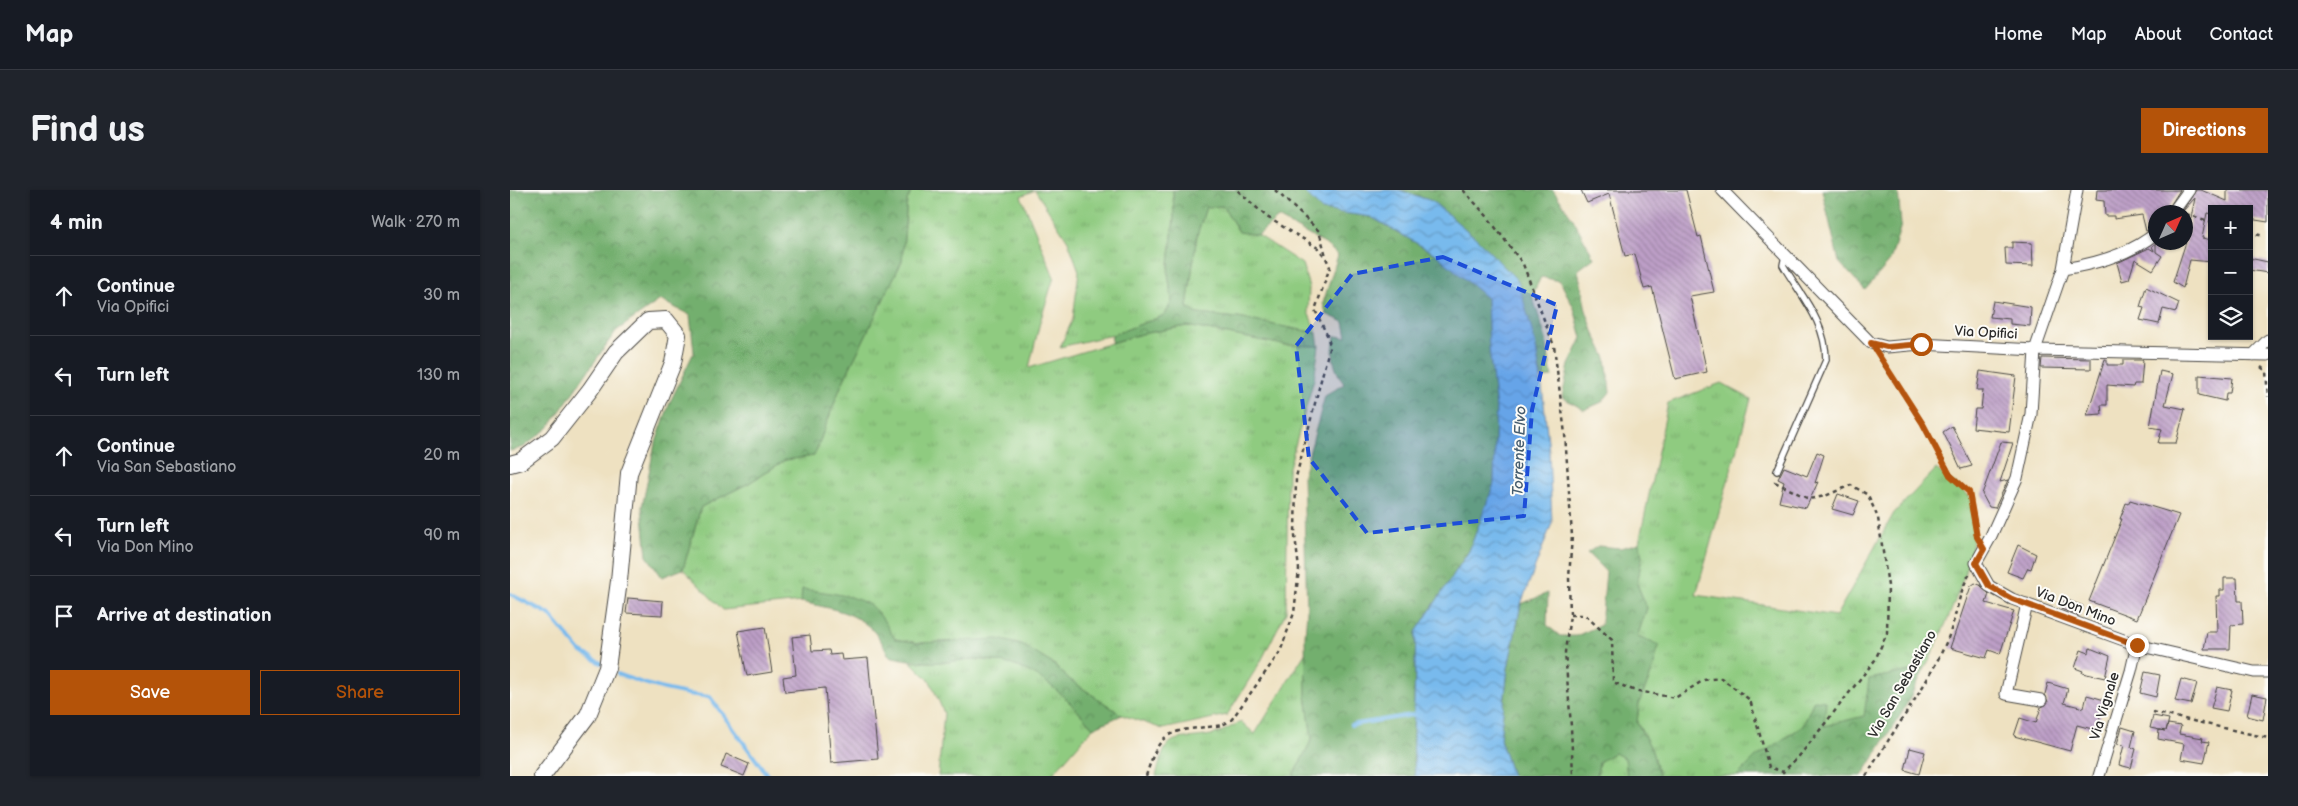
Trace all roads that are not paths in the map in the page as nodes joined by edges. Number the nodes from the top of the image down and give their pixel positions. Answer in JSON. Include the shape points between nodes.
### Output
{"nodes":[{"id":1,"x":1722,"y":190,"type":"edge"},
{"id":2,"x":2077,"y":190,"type":"edge"},
{"id":3,"x":2189,"y":190,"type":"edge"},
{"id":4,"x":2178,"y":205,"type":"edge"},
{"id":5,"x":2148,"y":239,"type":"edge"},
{"id":6,"x":1786,"y":254,"type":"junction"},
{"id":7,"x":2063,"y":268,"type":"junction"},
{"id":8,"x":2268,"y":340,"type":"edge"},
{"id":9,"x":2035,"y":350,"type":"junction"},
{"id":10,"x":2253,"y":355,"type":"junction"},
{"id":11,"x":2268,"y":355,"type":"edge"},
{"id":12,"x":2268,"y":366,"type":"edge"},
{"id":13,"x":510,"y":464,"type":"edge"},
{"id":14,"x":1777,"y":471,"type":"road end"},
{"id":15,"x":2027,"y":604,"type":"junction"},
{"id":16,"x":2137,"y":645,"type":"junction"},
{"id":17,"x":2268,"y":672,"type":"edge"},
{"id":18,"x":2041,"y":700,"type":"dead end"},
{"id":19,"x":542,"y":776,"type":"edge"},
{"id":20,"x":2099,"y":776,"type":"edge"}],
"edges":[{"from":1,"to":6,"type":"street"},
{"from":2,"to":7,"type":"street"},
{"from":3,"to":4,"type":"street"},
{"from":5,"to":7,"type":"street","via":[[2110,257]]},
{"from":6,"to":9,"type":"street","name":"Via Opifici","via":[[1871,343],[1887,347],[1921,344]]},
{"from":6,"to":14,"type":"lane","via":[[1783,264],[1819,324],[1826,342],[1826,360]]},
{"from":7,"to":9,"type":"street"},
{"from":8,"to":10,"type":"street"},
{"from":9,"to":10,"type":"street","name":"Via Opifici"},
{"from":9,"to":15,"type":"street","name":"Via Don Mino","via":[[2031,414],[2025,448],[2016,478],[1976,563],[1989,586]]},
{"from":10,"to":11,"type":"street","name":"Via Opifici"},
{"from":10,"to":12,"type":"street"},
{"from":13,"to":19,"type":"street","via":[[521,461],[552,438],[616,352],[648,321],[666,320],[678,335],[673,364],[629,473],[607,668],[588,715]]},
{"from":15,"to":16,"type":"street","name":"Via Don Mino"},
{"from":15,"to":18,"type":"street","via":[[2006,694]]},
{"from":16,"to":17,"type":"street","name":"Via Don Mino","via":[[2254,672]]},
{"from":16,"to":20,"type":"street","name":"Via Vignale"}]}
